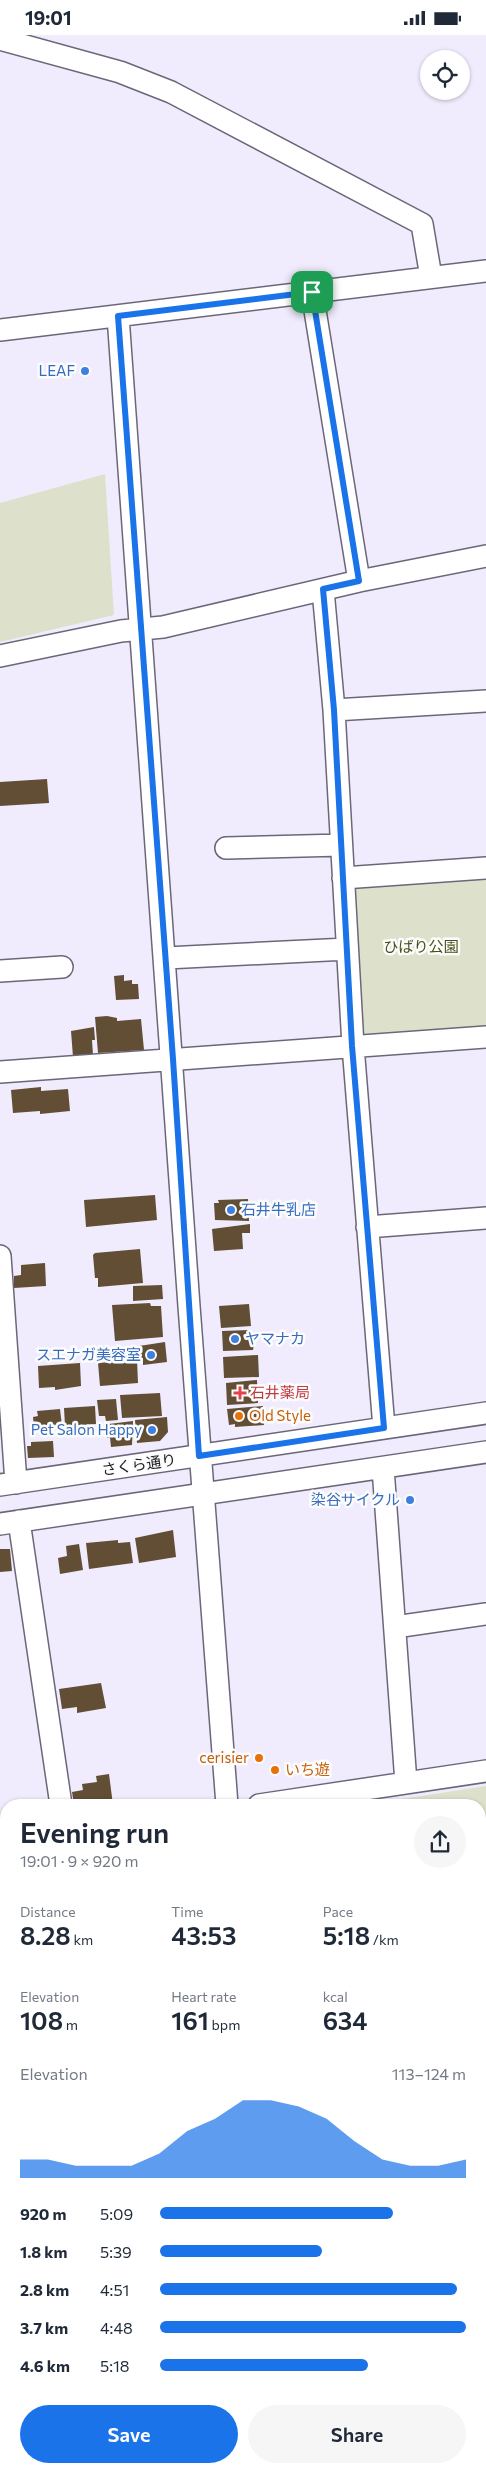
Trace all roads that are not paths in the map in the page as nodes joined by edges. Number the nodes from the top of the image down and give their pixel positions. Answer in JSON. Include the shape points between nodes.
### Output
{"nodes":[{"id":1,"x":0,"y":39,"type":"edge"},
{"id":2,"x":486,"y":271,"type":"edge"},
{"id":3,"x":431,"y":277,"type":"junction"},
{"id":4,"x":312,"y":292,"type":"junction"},
{"id":5,"x":118,"y":316,"type":"junction"},
{"id":6,"x":0,"y":330,"type":"edge"},
{"id":7,"x":486,"y":556,"type":"edge"},
{"id":8,"x":359,"y":581,"type":"junction"},
{"id":9,"x":323,"y":589,"type":"junction"},
{"id":10,"x":142,"y":629,"type":"junction"},
{"id":11,"x":0,"y":656,"type":"edge"},
{"id":12,"x":486,"y":701,"type":"edge"},
{"id":13,"x":334,"y":710,"type":"junction"},
{"id":14,"x":341,"y":845,"type":"junction"},
{"id":15,"x":226,"y":848,"type":"dead end"},
{"id":16,"x":486,"y":868,"type":"edge"},
{"id":17,"x":343,"y":878,"type":"junction"},
{"id":18,"x":347,"y":949,"type":"junction"},
{"id":19,"x":166,"y":958,"type":"junction"},
{"id":20,"x":62,"y":967,"type":"dead end"},
{"id":21,"x":0,"y":971,"type":"edge"},
{"id":22,"x":486,"y":1037,"type":"edge"},
{"id":23,"x":352,"y":1046,"type":"junction"},
{"id":24,"x":173,"y":1059,"type":"junction"},
{"id":25,"x":0,"y":1073,"type":"edge"},
{"id":26,"x":486,"y":1218,"type":"edge"},
{"id":27,"x":367,"y":1227,"type":"junction"},
{"id":28,"x":0,"y":1256,"type":"edge"},
{"id":29,"x":1,"y":1286,"type":"edge"},
{"id":30,"x":4,"y":1374,"type":"edge"},
{"id":31,"x":486,"y":1413,"type":"edge"},
{"id":32,"x":384,"y":1428,"type":"junction"},
{"id":33,"x":486,"y":1452,"type":"edge"},
{"id":34,"x":199,"y":1456,"type":"junction"},
{"id":35,"x":383,"y":1468,"type":"junction"},
{"id":36,"x":8,"y":1484,"type":"edge"},
{"id":37,"x":201,"y":1494,"type":"junction"},
{"id":38,"x":10,"y":1522,"type":"edge"},
{"id":39,"x":486,"y":1613,"type":"edge"},
{"id":40,"x":395,"y":1627,"type":"junction"},
{"id":41,"x":486,"y":1771,"type":"edge"},
{"id":42,"x":406,"y":1783,"type":"junction"},
{"id":43,"x":60,"y":1799,"type":"edge"},
{"id":44,"x":226,"y":1799,"type":"edge"},
{"id":45,"x":299,"y":1799,"type":"edge"}],
"edges":[{"from":1,"to":3,"type":"street","via":[[120,72],[171,92],[422,224]]},
{"from":2,"to":3,"type":"street"},
{"from":3,"to":4,"type":"street"},
{"from":4,"to":5,"type":"street"},
{"from":4,"to":8,"type":"street"},
{"from":5,"to":6,"type":"street"},
{"from":5,"to":10,"type":"street"},
{"from":7,"to":8,"type":"street"},
{"from":8,"to":9,"type":"street"},
{"from":9,"to":10,"type":"street","via":[[163,627]]},
{"from":9,"to":13,"type":"street"},
{"from":10,"to":11,"type":"street"},
{"from":10,"to":19,"type":"street"},
{"from":12,"to":13,"type":"street"},
{"from":13,"to":14,"type":"street"},
{"from":14,"to":15,"type":"street"},
{"from":14,"to":17,"type":"street"},
{"from":16,"to":17,"type":"street"},
{"from":17,"to":18,"type":"street"},
{"from":18,"to":19,"type":"street"},
{"from":18,"to":23,"type":"street"},
{"from":19,"to":24,"type":"street"},
{"from":20,"to":21,"type":"street"},
{"from":22,"to":23,"type":"street"},
{"from":23,"to":24,"type":"street"},
{"from":23,"to":27,"type":"street"},
{"from":24,"to":25,"type":"street"},
{"from":24,"to":34,"type":"street"},
{"from":26,"to":27,"type":"street"},
{"from":27,"to":32,"type":"street"},
{"from":28,"to":29,"type":"street"},
{"from":29,"to":30,"type":"street"},
{"from":30,"to":36,"type":"street"},
{"from":31,"to":32,"type":"street","name":"さくら通り"},
{"from":32,"to":34,"type":"street","name":"さくら通り"},
{"from":33,"to":35,"type":"street"},
{"from":34,"to":36,"type":"street","name":"さくら通り"},
{"from":34,"to":37,"type":"street"},
{"from":35,"to":37,"type":"street"},
{"from":35,"to":40,"type":"street"},
{"from":37,"to":38,"type":"street"},
{"from":37,"to":44,"type":"street"},
{"from":38,"to":43,"type":"street"},
{"from":39,"to":40,"type":"street"},
{"from":40,"to":42,"type":"street"},
{"from":41,"to":42,"type":"street"},
{"from":42,"to":45,"type":"street"}]}
